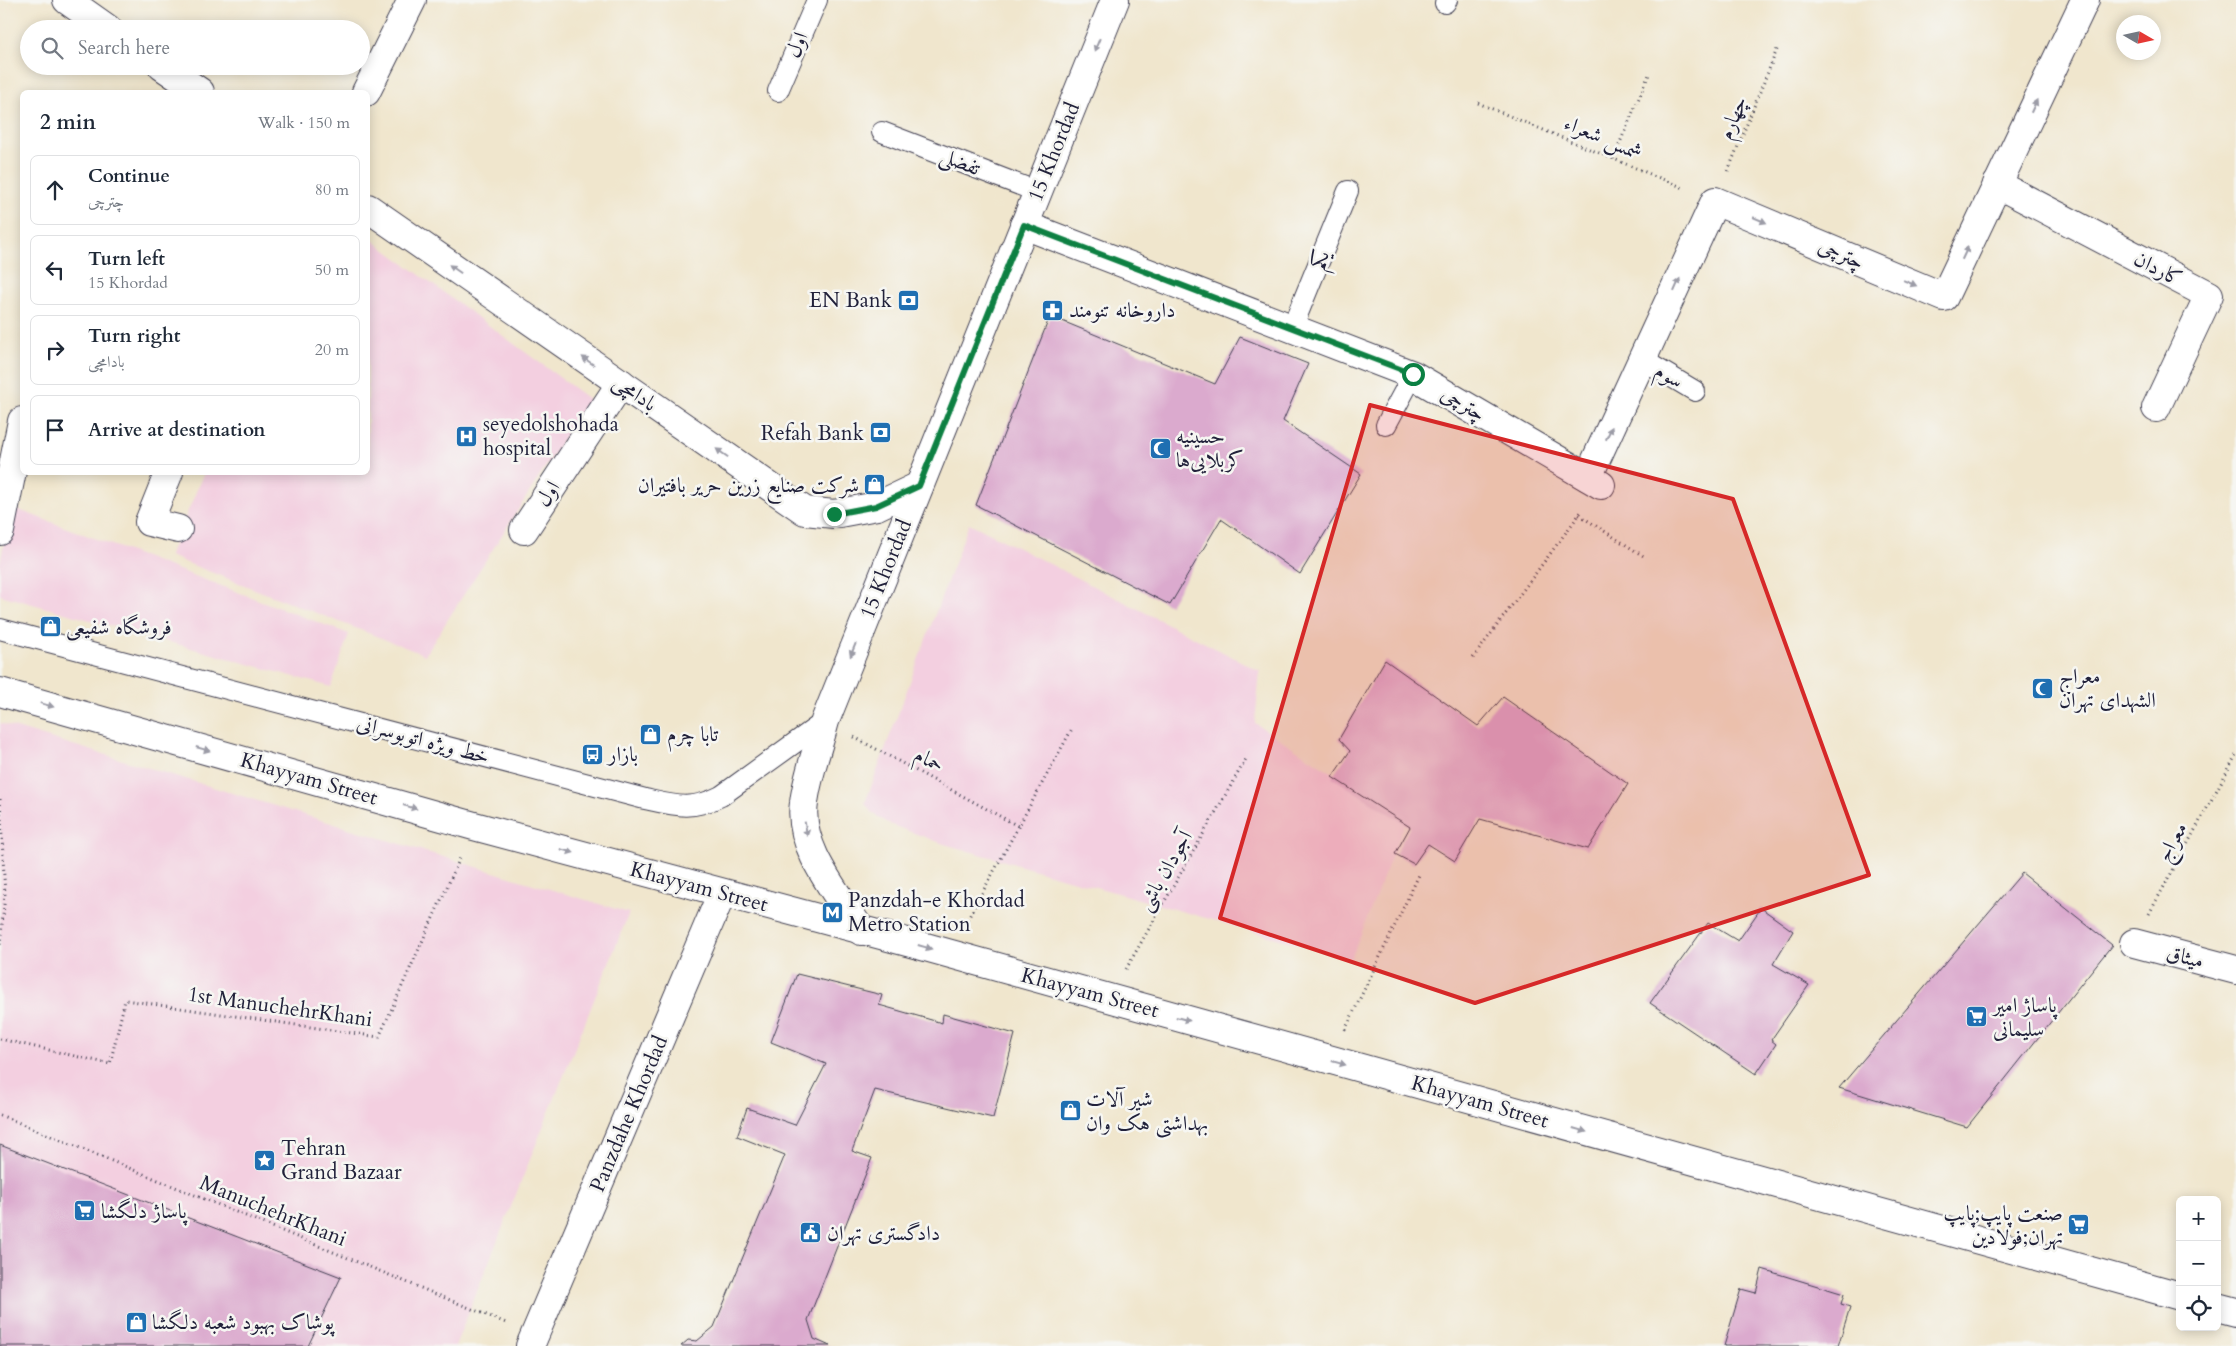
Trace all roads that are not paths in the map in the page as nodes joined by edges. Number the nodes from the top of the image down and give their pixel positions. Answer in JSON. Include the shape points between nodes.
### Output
{"nodes":[{"id":1,"x":66,"y":0,"type":"edge"},
{"id":2,"x":412,"y":0,"type":"edge"},
{"id":3,"x":817,"y":0,"type":"edge"},
{"id":4,"x":1115,"y":0,"type":"edge"},
{"id":5,"x":2084,"y":0,"type":"edge"},
{"id":6,"x":95,"y":20,"type":"edge"},
{"id":7,"x":175,"y":75,"type":"edge"},
{"id":8,"x":197,"y":90,"type":"edge"},
{"id":9,"x":367,"y":90,"type":"edge"},
{"id":10,"x":778,"y":91,"type":"dead end"},
{"id":11,"x":882,"y":132,"type":"dead end"},
{"id":12,"x":1997,"y":184,"type":"junction"},
{"id":13,"x":1038,"y":192,"type":"junction"},
{"id":14,"x":1348,"y":192,"type":"dead end"},
{"id":15,"x":370,"y":209,"type":"edge"},
{"id":16,"x":1024,"y":225,"type":"junction"},
{"id":17,"x":1292,"y":328,"type":"junction"},
{"id":18,"x":1643,"y":360,"type":"junction"},
{"id":19,"x":1413,"y":374,"type":"junction"},
{"id":20,"x":621,"y":384,"type":"junction"},
{"id":21,"x":1695,"y":391,"type":"dead end"},
{"id":22,"x":2156,"y":408,"type":"dead end"},
{"id":23,"x":1386,"y":425,"type":"dead end"},
{"id":24,"x":20,"y":431,"type":"edge"},
{"id":25,"x":168,"y":475,"type":"edge"},
{"id":26,"x":919,"y":486,"type":"junction"},
{"id":27,"x":178,"y":529,"type":"dead end"},
{"id":28,"x":524,"y":530,"type":"dead end"},
{"id":29,"x":0,"y":531,"type":"edge"},
{"id":30,"x":0,"y":629,"type":"edge"},
{"id":31,"x":0,"y":692,"type":"edge"},
{"id":32,"x":824,"y":721,"type":"junction"},
{"id":33,"x":722,"y":893,"type":"junction"},
{"id":34,"x":861,"y":931,"type":"junction"},
{"id":35,"x":2134,"y":943,"type":"road end"},
{"id":36,"x":2236,"y":970,"type":"edge"},
{"id":37,"x":2176,"y":1295,"type":"edge"},
{"id":38,"x":2221,"y":1308,"type":"edge"},
{"id":39,"x":2236,"y":1312,"type":"edge"},
{"id":40,"x":532,"y":1341,"type":"edge"}],
"edges":[{"from":1,"to":6,"type":"street"},
{"from":2,"to":9,"type":"street"},
{"from":3,"to":10,"type":"lane","name":"اول"},
{"from":4,"to":13,"type":"street","name":"15 Khordad","one_way":true},
{"from":12,"to":5,"type":"street","name":"چترچی","one_way":true},
{"from":7,"to":8,"type":"street"},
{"from":11,"to":13,"type":"lane","name":"تفضلی"},
{"from":18,"to":12,"type":"street","name":"چترچی","one_way":true,"via":[[1716,201],[1944,297]]},
{"from":12,"to":22,"type":"street","name":"کاردان","via":[[2209,296]]},
{"from":13,"to":16,"type":"street","name":"15 Khordad"},
{"from":14,"to":17,"type":"lane","name":"یکم"},
{"from":20,"to":15,"type":"street","name":"بادامچی","one_way":true},
{"from":16,"to":17,"type":"street","name":"چترچی"},
{"from":16,"to":26,"type":"street","name":"15 Khordad"},
{"from":17,"to":19,"type":"street","name":"چترچی"},
{"from":19,"to":18,"type":"street","name":"چترچی","one_way":true,"via":[[1595,481]]},
{"from":18,"to":21,"type":"lane","name":"سوم"},
{"from":19,"to":23,"type":"lane"},
{"from":26,"to":20,"type":"street","name":"بادامچی","one_way":true,"via":[[876,506],[834,514],[805,511]]},
{"from":20,"to":28,"type":"street","name":"اول"},
{"from":24,"to":29,"type":"street"},
{"from":25,"to":27,"type":"street","via":[[149,522]]},
{"from":26,"to":32,"type":"street","name":"15 Khordad","one_way":true},
{"from":30,"to":32,"type":"lane","name":"خط ویژه اتوبوسرانی","via":[[684,807],[704,805],[721,796]]},
{"from":31,"to":33,"type":"street","name":"Khayyam Street","one_way":true},
{"from":32,"to":34,"type":"street","name":"15 Khordad","one_way":true,"via":[[803,804],[805,831],[814,856]]},
{"from":33,"to":34,"type":"street","name":"Khayyam Street"},
{"from":33,"to":40,"type":"street","name":"Panzdahe Khordad"},
{"from":34,"to":37,"type":"street","name":"Khayyam Street","one_way":true},
{"from":35,"to":36,"type":"street","name":"میثاق"},
{"from":38,"to":39,"type":"street"}]}
